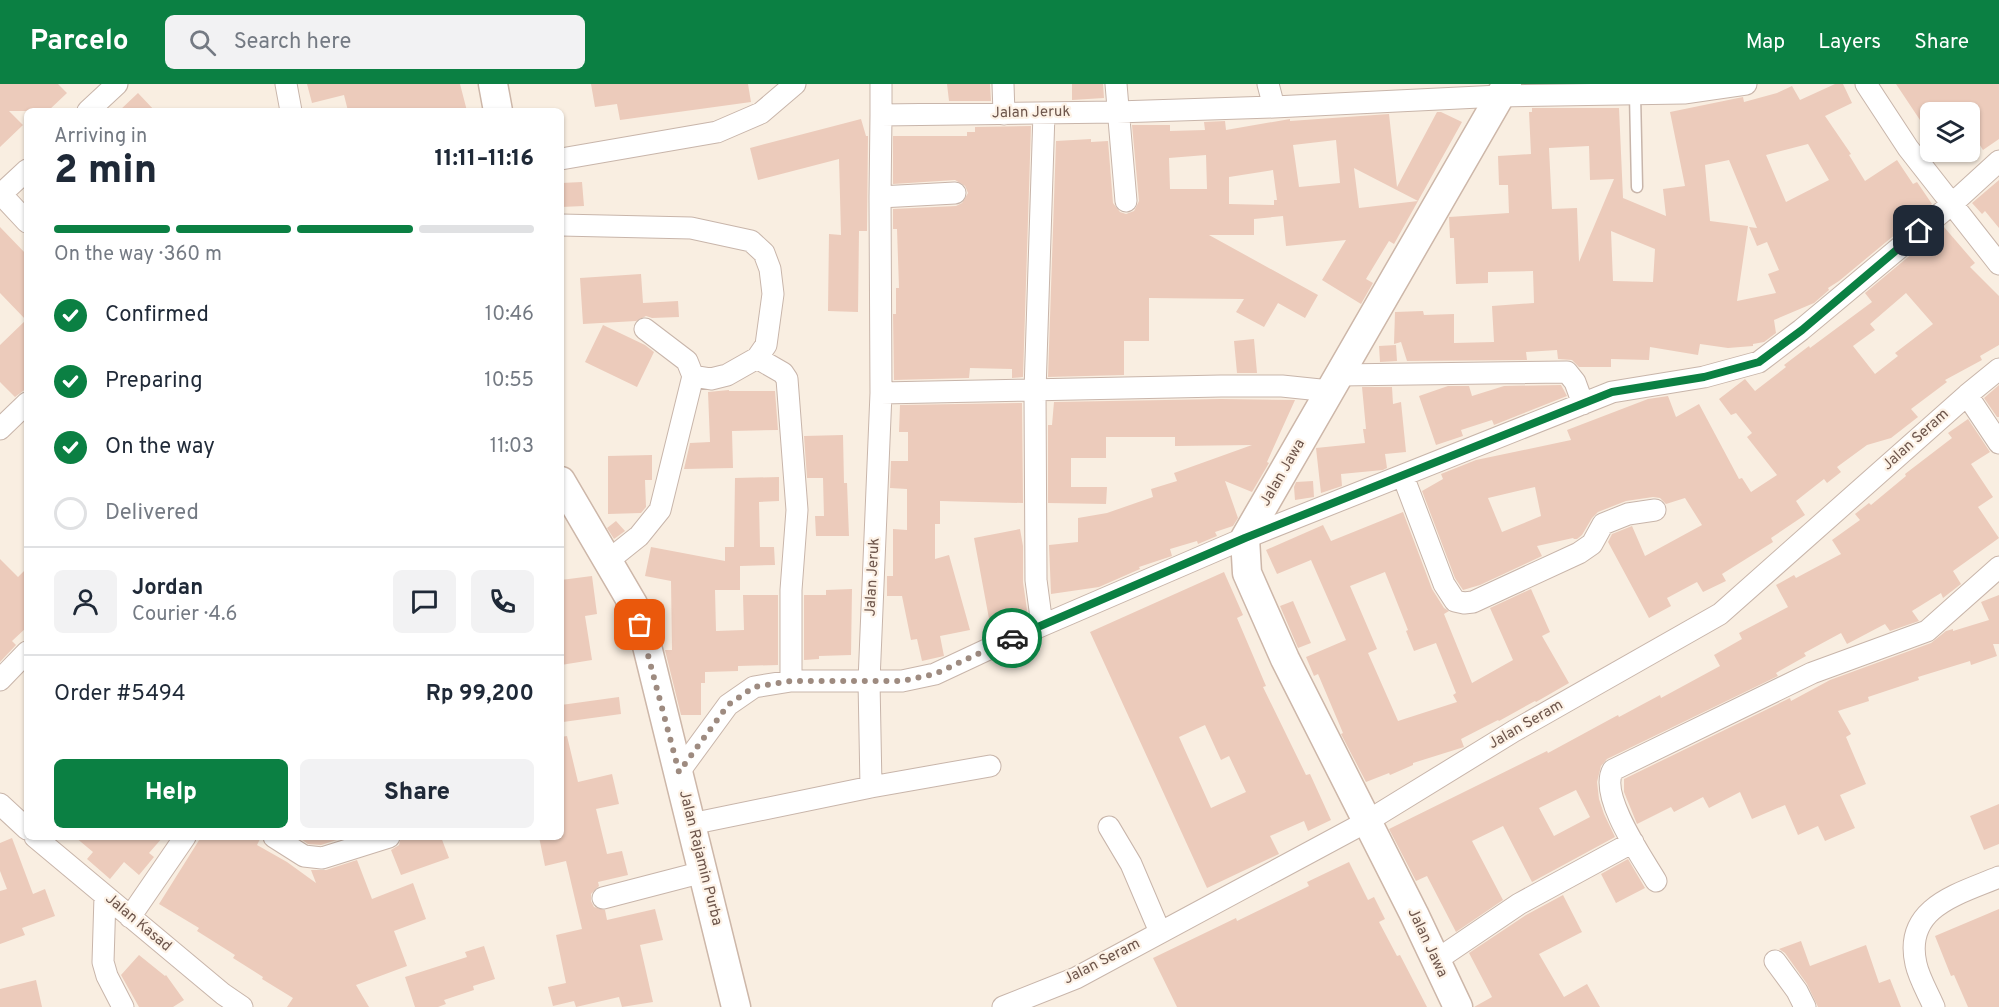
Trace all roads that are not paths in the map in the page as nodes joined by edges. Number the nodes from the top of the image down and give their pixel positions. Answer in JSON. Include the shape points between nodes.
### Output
{"nodes":[{"id":1,"x":117,"y":84,"type":"edge"},
{"id":2,"x":286,"y":84,"type":"edge"},
{"id":3,"x":493,"y":84,"type":"edge"},
{"id":4,"x":795,"y":84,"type":"edge"},
{"id":5,"x":881,"y":84,"type":"edge"},
{"id":6,"x":1003,"y":84,"type":"edge"},
{"id":7,"x":1116,"y":84,"type":"edge"},
{"id":8,"x":1268,"y":84,"type":"edge"},
{"id":9,"x":1746,"y":84,"type":"edge"},
{"id":10,"x":1866,"y":84,"type":"edge"},
{"id":11,"x":1503,"y":90,"type":"edge"},
{"id":12,"x":1635,"y":94,"type":"junction"},
{"id":13,"x":1274,"y":107,"type":"junction"},
{"id":14,"x":91,"y":108,"type":"edge"},
{"id":15,"x":290,"y":108,"type":"edge"},
{"id":16,"x":497,"y":108,"type":"edge"},
{"id":17,"x":1117,"y":112,"type":"junction"},
{"id":18,"x":1044,"y":113,"type":"junction"},
{"id":19,"x":1004,"y":114,"type":"junction"},
{"id":20,"x":881,"y":115,"type":"junction"},
{"id":21,"x":564,"y":158,"type":"edge"},
{"id":22,"x":1999,"y":161,"type":"edge"},
{"id":23,"x":24,"y":173,"type":"edge"},
{"id":24,"x":1637,"y":187,"type":"dead end"},
{"id":25,"x":955,"y":193,"type":"dead end"},
{"id":26,"x":0,"y":194,"type":"edge"},
{"id":27,"x":880,"y":197,"type":"junction"},
{"id":28,"x":1126,"y":201,"type":"dead end"},
{"id":29,"x":1953,"y":203,"type":"junction"},
{"id":30,"x":24,"y":219,"type":"edge"},
{"id":31,"x":564,"y":225,"type":"edge"},
{"id":32,"x":1999,"y":264,"type":"edge"},
{"id":33,"x":645,"y":329,"type":"dead end"},
{"id":34,"x":758,"y":358,"type":"junction"},
{"id":35,"x":1999,"y":369,"type":"edge"},
{"id":36,"x":693,"y":376,"type":"junction"},
{"id":37,"x":1335,"y":383,"type":"junction"},
{"id":38,"x":1035,"y":391,"type":"junction"},
{"id":39,"x":881,"y":393,"type":"junction"},
{"id":40,"x":1967,"y":395,"type":"junction"},
{"id":41,"x":1583,"y":404,"type":"junction"},
{"id":42,"x":24,"y":406,"type":"edge"},
{"id":43,"x":0,"y":429,"type":"edge"},
{"id":44,"x":1999,"y":443,"type":"edge"},
{"id":45,"x":1402,"y":476,"type":"junction"},
{"id":46,"x":564,"y":486,"type":"edge"},
{"id":47,"x":1655,"y":510,"type":"dead end"},
{"id":48,"x":1245,"y":538,"type":"junction"},
{"id":49,"x":609,"y":561,"type":"junction"},
{"id":50,"x":1999,"y":567,"type":"edge"},
{"id":51,"x":1042,"y":626,"type":"junction"},
{"id":52,"x":24,"y":655,"type":"edge"},
{"id":53,"x":0,"y":680,"type":"edge"},
{"id":54,"x":791,"y":681,"type":"junction"},
{"id":55,"x":869,"y":681,"type":"junction"},
{"id":56,"x":990,"y":766,"type":"dead end"},
{"id":57,"x":679,"y":772,"type":"junction"},
{"id":58,"x":872,"y":787,"type":"junction"},
{"id":59,"x":0,"y":804,"type":"edge"},
{"id":60,"x":1366,"y":822,"type":"junction"},
{"id":61,"x":691,"y":824,"type":"junction"},
{"id":62,"x":24,"y":826,"type":"edge"},
{"id":63,"x":1110,"y":827,"type":"dead end"},
{"id":64,"x":39,"y":840,"type":"edge"},
{"id":65,"x":183,"y":840,"type":"edge"},
{"id":66,"x":279,"y":840,"type":"edge"},
{"id":67,"x":379,"y":840,"type":"edge"},
{"id":68,"x":1633,"y":842,"type":"junction"},
{"id":69,"x":703,"y":872,"type":"junction"},
{"id":70,"x":1999,"y":877,"type":"edge"},
{"id":71,"x":1656,"y":881,"type":"dead end"},
{"id":72,"x":105,"y":896,"type":"junction"},
{"id":73,"x":603,"y":898,"type":"dead end"},
{"id":74,"x":130,"y":917,"type":"junction"},
{"id":75,"x":1160,"y":932,"type":"junction"},
{"id":76,"x":1436,"y":961,"type":"junction"},
{"id":77,"x":1774,"y":961,"type":"dead end"},
{"id":78,"x":123,"y":1007,"type":"edge"},
{"id":79,"x":242,"y":1007,"type":"edge"},
{"id":80,"x":736,"y":1007,"type":"edge"},
{"id":81,"x":1003,"y":1007,"type":"edge"},
{"id":82,"x":1458,"y":1007,"type":"edge"},
{"id":83,"x":1805,"y":1007,"type":"edge"},
{"id":84,"x":1934,"y":1007,"type":"edge"}],
"edges":[{"from":1,"to":14,"type":"street"},
{"from":2,"to":15,"type":"street"},
{"from":3,"to":16,"type":"street"},
{"from":4,"to":21,"type":"street","via":[[761,113],[717,132]]},
{"from":5,"to":20,"type":"street"},
{"from":6,"to":19,"type":"street"},
{"from":7,"to":17,"type":"street"},
{"from":8,"to":13,"type":"street"},
{"from":9,"to":12,"type":"street","name":"Jalan Jeruk","via":[[1684,93]]},
{"from":10,"to":29,"type":"street","via":[[1908,148]]},
{"from":11,"to":12,"type":"street","name":"Jalan Jeruk"},
{"from":11,"to":13,"type":"street","name":"Jalan Jeruk"},
{"from":11,"to":37,"type":"street","name":"Jalan Jawa"},
{"from":12,"to":24,"type":"lane"},
{"from":13,"to":17,"type":"street","name":"Jalan Jeruk"},
{"from":17,"to":18,"type":"street","name":"Jalan Jeruk"},
{"from":17,"to":28,"type":"street"},
{"from":18,"to":19,"type":"street","name":"Jalan Jeruk"},
{"from":18,"to":38,"type":"street"},
{"from":19,"to":20,"type":"street","name":"Jalan Jeruk"},
{"from":20,"to":27,"type":"street","name":"Jalan Jeruk"},
{"from":22,"to":29,"type":"street"},
{"from":23,"to":26,"type":"street"},
{"from":25,"to":27,"type":"street"},
{"from":26,"to":30,"type":"street"},
{"from":27,"to":39,"type":"street","name":"Jalan Jeruk"},
{"from":29,"to":32,"type":"street"},
{"from":29,"to":41,"type":"street","via":[[1759,362],[1704,377],[1612,392]]},
{"from":31,"to":34,"type":"street","via":[[691,228],[751,241],[764,253],[773,294],[766,345]]},
{"from":33,"to":36,"type":"street","via":[[687,361]]},
{"from":34,"to":36,"type":"street","via":[[727,375],[711,379]]},
{"from":34,"to":54,"type":"street","via":[[787,379],[796,510],[790,590]]},
{"from":35,"to":40,"type":"street","name":"Jalan Seram"},
{"from":36,"to":49,"type":"street","via":[[660,510],[639,536]]},
{"from":37,"to":38,"type":"street"},
{"from":37,"to":41,"type":"street","via":[[1567,372]]},
{"from":37,"to":48,"type":"street","name":"Jalan Jawa"},
{"from":38,"to":39,"type":"street"},
{"from":38,"to":51,"type":"street","via":[[1036,580]]},
{"from":39,"to":55,"type":"street","name":"Jalan Jeruk"},
{"from":40,"to":44,"type":"street"},
{"from":40,"to":60,"type":"street","name":"Jalan Seram","via":[[1720,614],[1524,725]]},
{"from":41,"to":45,"type":"street"},
{"from":42,"to":43,"type":"street"},
{"from":45,"to":47,"type":"street","via":[[1444,584],[1455,601],[1464,603],[1579,553],[1592,544],[1603,524],[1628,514]]},
{"from":45,"to":48,"type":"street"},
{"from":46,"to":49,"type":"street","name":"Jalan Rajamin Purba"},
{"from":48,"to":51,"type":"street"},
{"from":48,"to":60,"type":"street","name":"Jalan Jawa","via":[[1247,573]]},
{"from":49,"to":57,"type":"street","name":"Jalan Rajamin Purba","via":[[633,604]]},
{"from":50,"to":68,"type":"street","via":[[1927,631],[1812,673],[1613,770],[1609,786],[1619,819]]},
{"from":51,"to":55,"type":"street","via":[[935,674],[902,681]]},
{"from":52,"to":53,"type":"street"},
{"from":54,"to":55,"type":"street"},
{"from":54,"to":57,"type":"street","via":[[754,687],[728,705]]},
{"from":55,"to":58,"type":"street","name":"Jalan Jeruk"},
{"from":56,"to":58,"type":"street"},
{"from":57,"to":61,"type":"street","name":"Jalan Rajamin Purba"},
{"from":58,"to":61,"type":"street"},
{"from":59,"to":62,"type":"street"},
{"from":60,"to":75,"type":"street","name":"Jalan Seram"},
{"from":60,"to":76,"type":"street","name":"Jalan Jawa"},
{"from":61,"to":69,"type":"street","name":"Jalan Rajamin Purba"},
{"from":63,"to":75,"type":"street","via":[[1131,864]]},
{"from":64,"to":72,"type":"street","name":"Jalan Kasad"},
{"from":65,"to":74,"type":"street"},
{"from":66,"to":67,"type":"street","via":[[303,856],[322,858]]},
{"from":68,"to":71,"type":"street"},
{"from":68,"to":76,"type":"street","via":[[1519,904]]},
{"from":69,"to":73,"type":"street"},
{"from":69,"to":80,"type":"street","name":"Jalan Rajamin Purba"},
{"from":70,"to":84,"type":"street","via":[[1939,903],[1919,927],[1914,943],[1916,965]]},
{"from":72,"to":74,"type":"street","name":"Jalan Kasad"},
{"from":72,"to":78,"type":"street","via":[[103,962]]},
{"from":74,"to":79,"type":"street","name":"Jalan Kasad"},
{"from":75,"to":81,"type":"street","name":"Jalan Seram","via":[[1076,978]]},
{"from":76,"to":82,"type":"street","name":"Jalan Jawa"},
{"from":77,"to":83,"type":"street"}]}
